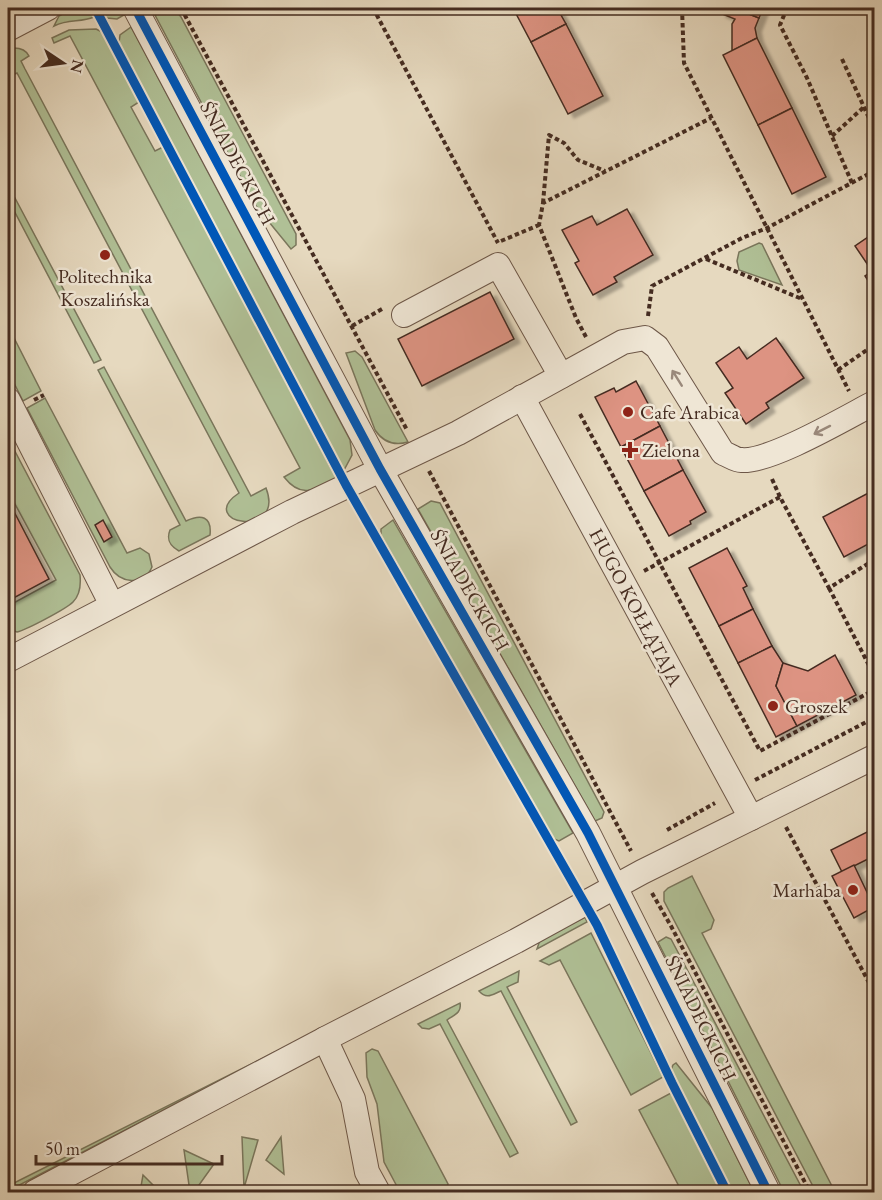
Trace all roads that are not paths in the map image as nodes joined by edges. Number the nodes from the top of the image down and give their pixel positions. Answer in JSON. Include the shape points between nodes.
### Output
{"nodes":[{"id":1,"x":48,"y":8,"type":"edge"},
{"id":2,"x":135,"y":8,"type":"edge"},
{"id":3,"x":8,"y":29,"type":"edge"},
{"id":4,"x":397,"y":309,"type":"road end"},
{"id":5,"x":561,"y":376,"type":"junction"},
{"id":6,"x":522,"y":397,"type":"junction"},
{"id":7,"x":8,"y":400,"type":"edge"},
{"id":8,"x":867,"y":407,"type":"edge"},
{"id":9,"x":380,"y":469,"type":"junction"},
{"id":10,"x":112,"y":605,"type":"junction"},
{"id":11,"x":8,"y":660,"type":"edge"},
{"id":12,"x":874,"y":756,"type":"edge"},
{"id":13,"x":751,"y":818,"type":"junction"},
{"id":14,"x":615,"y":886,"type":"junction"},
{"id":15,"x":326,"y":1040,"type":"junction"},
{"id":16,"x":35,"y":1192,"type":"edge"},
{"id":17,"x":378,"y":1192,"type":"edge"},
{"id":18,"x":768,"y":1192,"type":"edge"}],
"edges":[{"from":1,"to":3,"type":"street"},
{"from":2,"to":9,"type":"street","name":"ŚNIADECKICH"},
{"from":4,"to":5,"type":"street","via":[[498,265]]},
{"from":5,"to":6,"type":"street"},
{"from":8,"to":5,"type":"street","one_way":true,"via":[[763,458],[741,460],[723,453],[657,347],[645,338],[623,342]]},
{"from":6,"to":9,"type":"street"},
{"from":6,"to":13,"type":"street","name":"HUGO KOŁŁĄTAJA"},
{"from":7,"to":10,"type":"street"},
{"from":9,"to":10,"type":"street"},
{"from":9,"to":14,"type":"street","name":"ŚNIADECKICH"},
{"from":10,"to":11,"type":"street"},
{"from":12,"to":13,"type":"street"},
{"from":13,"to":14,"type":"street"},
{"from":14,"to":15,"type":"street"},
{"from":14,"to":18,"type":"street","name":"ŚNIADECKICH"},
{"from":15,"to":16,"type":"street"},
{"from":15,"to":17,"type":"street","via":[[353,1099],[367,1172]]}]}
